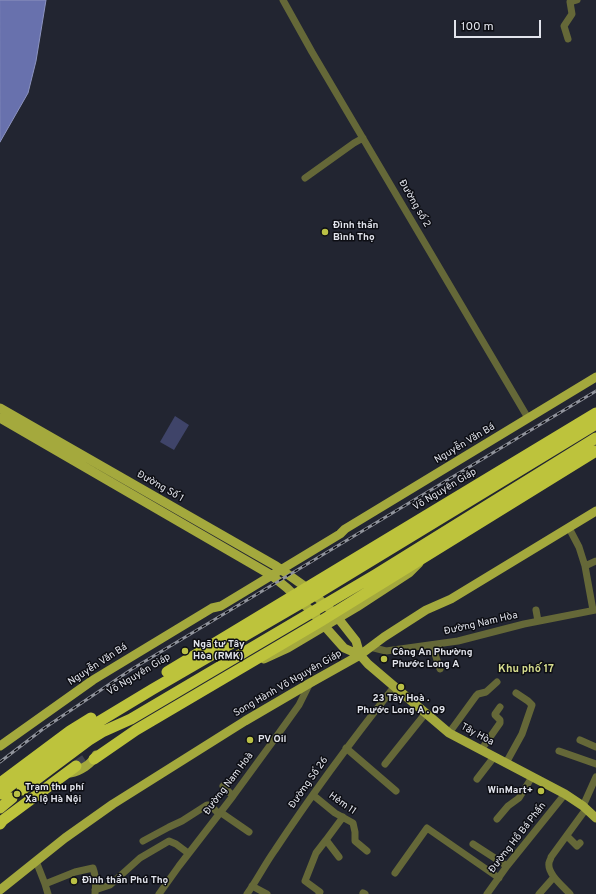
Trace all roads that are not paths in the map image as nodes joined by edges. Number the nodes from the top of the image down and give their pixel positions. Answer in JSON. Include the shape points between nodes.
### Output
{"nodes":[{"id":1,"x":283,"y":0,"type":"edge"},
{"id":2,"x":577,"y":0,"type":"edge"},
{"id":3,"x":568,"y":39,"type":"dead end"},
{"id":4,"x":363,"y":138,"type":"junction"},
{"id":5,"x":304,"y":178,"type":"dead end"},
{"id":6,"x":596,"y":377,"type":"edge"},
{"id":7,"x":0,"y":408,"type":"edge"},
{"id":8,"x":596,"y":413,"type":"edge"},
{"id":9,"x":0,"y":418,"type":"edge"},
{"id":10,"x":528,"y":418,"type":"junction"},
{"id":11,"x":596,"y":424,"type":"edge"},
{"id":12,"x":596,"y":438,"type":"edge"},
{"id":13,"x":596,"y":451,"type":"edge"},
{"id":14,"x":596,"y":511,"type":"edge"},
{"id":15,"x":569,"y":528,"type":"junction"},
{"id":16,"x":422,"y":558,"type":"junction"},
{"id":17,"x":596,"y":562,"type":"edge"},
{"id":18,"x":585,"y":566,"type":"junction"},
{"id":19,"x":279,"y":568,"type":"junction"},
{"id":20,"x":268,"y":574,"type":"junction"},
{"id":21,"x":382,"y":583,"type":"junction"},
{"id":22,"x":360,"y":584,"type":"junction"},
{"id":23,"x":311,"y":591,"type":"junction"},
{"id":24,"x":299,"y":598,"type":"junction"},
{"id":25,"x":536,"y":610,"type":"dead end"},
{"id":26,"x":594,"y":610,"type":"edge"},
{"id":27,"x":312,"y":612,"type":"junction"},
{"id":28,"x":333,"y":612,"type":"junction"},
{"id":29,"x":538,"y":621,"type":"junction"},
{"id":30,"x":323,"y":624,"type":"junction"},
{"id":31,"x":432,"y":645,"type":"junction"},
{"id":32,"x":370,"y":647,"type":"junction"},
{"id":33,"x":360,"y":655,"type":"junction"},
{"id":34,"x":440,"y":669,"type":"dead end"},
{"id":35,"x":310,"y":682,"type":"junction"},
{"id":36,"x":498,"y":682,"type":"dead end"},
{"id":37,"x":394,"y":687,"type":"junction"},
{"id":38,"x":516,"y":693,"type":"dead end"},
{"id":39,"x":500,"y":707,"type":"dead end"},
{"id":40,"x":425,"y":714,"type":"junction"},
{"id":41,"x":131,"y":720,"type":"junction"},
{"id":42,"x":449,"y":733,"type":"junction"},
{"id":43,"x":580,"y":740,"type":"dead end"},
{"id":44,"x":0,"y":746,"type":"edge"},
{"id":45,"x":596,"y":747,"type":"edge"},
{"id":46,"x":346,"y":748,"type":"junction"},
{"id":47,"x":481,"y":750,"type":"junction"},
{"id":48,"x":560,"y":751,"type":"dead end"},
{"id":49,"x":93,"y":756,"type":"junction"},
{"id":50,"x":494,"y":757,"type":"junction"},
{"id":51,"x":506,"y":763,"type":"junction"},
{"id":52,"x":385,"y":764,"type":"dead end"},
{"id":53,"x":596,"y":764,"type":"edge"},
{"id":54,"x":76,"y":766,"type":"tunnel mouth"},
{"id":55,"x":65,"y":774,"type":"junction"},
{"id":56,"x":532,"y":777,"type":"junction"},
{"id":57,"x":596,"y":777,"type":"edge"},
{"id":58,"x":478,"y":779,"type":"dead end"},
{"id":59,"x":0,"y":783,"type":"edge"},
{"id":60,"x":223,"y":786,"type":"dead end"},
{"id":61,"x":22,"y":790,"type":"dead end"},
{"id":62,"x":396,"y":791,"type":"dead end"},
{"id":63,"x":0,"y":794,"type":"edge"},
{"id":64,"x":565,"y":794,"type":"junction"},
{"id":65,"x":313,"y":795,"type":"junction"},
{"id":66,"x":233,"y":796,"type":"junction"},
{"id":67,"x":12,"y":798,"type":"dead end"},
{"id":68,"x":585,"y":807,"type":"junction"},
{"id":69,"x":0,"y":808,"type":"edge"},
{"id":70,"x":220,"y":813,"type":"junction"},
{"id":71,"x":343,"y":817,"type":"junction"},
{"id":72,"x":596,"y":818,"type":"edge"},
{"id":73,"x":497,"y":820,"type":"dead end"},
{"id":74,"x":1,"y":822,"type":"edge"},
{"id":75,"x":249,"y":832,"type":"dead end"},
{"id":76,"x":567,"y":836,"type":"junction"},
{"id":77,"x":326,"y":840,"type":"junction"},
{"id":78,"x":143,"y":841,"type":"dead end"},
{"id":79,"x":580,"y":843,"type":"dead end"},
{"id":80,"x":473,"y":844,"type":"dead end"},
{"id":81,"x":367,"y":852,"type":"dead end"},
{"id":82,"x":188,"y":853,"type":"junction"},
{"id":83,"x":339,"y":857,"type":"dead end"},
{"id":84,"x":36,"y":861,"type":"junction"},
{"id":85,"x":507,"y":866,"type":"junction"},
{"id":86,"x":395,"y":873,"type":"dead end"},
{"id":87,"x":554,"y":877,"type":"junction"},
{"id":88,"x":499,"y":878,"type":"junction"},
{"id":89,"x":45,"y":884,"type":"junction"},
{"id":90,"x":252,"y":886,"type":"junction"},
{"id":91,"x":0,"y":890,"type":"edge"},
{"id":92,"x":95,"y":892,"type":"edge"},
{"id":93,"x":48,"y":894,"type":"edge"},
{"id":94,"x":159,"y":894,"type":"edge"},
{"id":95,"x":247,"y":894,"type":"edge"},
{"id":96,"x":267,"y":894,"type":"edge"},
{"id":97,"x":319,"y":894,"type":"edge"},
{"id":98,"x":487,"y":894,"type":"edge"},
{"id":99,"x":539,"y":894,"type":"edge"},
{"id":100,"x":570,"y":894,"type":"edge"}],
"edges":[{"from":1,"to":4,"type":"street","name":"Đường số 2"},
{"from":2,"to":3,"type":"street","via":[[570,2],[572,14],[564,26]]},
{"from":4,"to":5,"type":"street"},
{"from":4,"to":10,"type":"street","name":"Đường số 2"},
{"from":6,"to":10,"type":"main road","name":"Nguyễn Văn Bá"},
{"from":7,"to":19,"type":"main road","name":"Đường Số 1"},
{"from":8,"to":23,"type":"highway","name":"Võ Nguyên Giáp"},
{"from":9,"to":20,"type":"main road","name":"Đường Số 1"},
{"from":10,"to":19,"type":"main road","name":"Nguyễn Văn Bá","via":[[340,534]]},
{"from":11,"to":23,"type":"highway"},
{"from":12,"to":22,"type":"highway"},
{"from":13,"to":16,"type":"highway"},
{"from":14,"to":15,"type":"main road","name":"Song Hành Võ Nguyên Giáp"},
{"from":15,"to":18,"type":"street"},
{"from":15,"to":32,"type":"main road","name":"Song Hành Võ Nguyên Giáp","via":[[457,595],[426,610]]},
{"from":16,"to":21,"type":"highway"},
{"from":16,"to":28,"type":"main road","via":[[409,573]]},
{"from":17,"to":18,"type":"street"},
{"from":18,"to":26,"type":"street"},
{"from":19,"to":20,"type":"main road","name":"Nguyễn Văn Bá"},
{"from":19,"to":23,"type":"main road","name":"Đường Số 1"},
{"from":20,"to":24,"type":"main road","name":"Đường Số 1"},
{"from":20,"to":44,"type":"main road","name":"Nguyễn Văn Bá","via":[[218,600],[212,608],[93,680]]},
{"from":21,"to":22,"type":"highway"},
{"from":21,"to":28,"type":"highway"},
{"from":22,"to":28,"type":"highway","via":[[338,597]]},
{"from":23,"to":24,"type":"highway"},
{"from":23,"to":28,"type":"main road","name":"Đường Số 1"},
{"from":24,"to":27,"type":"main road","name":"Tây Hòa"},
{"from":24,"to":59,"type":"highway","name":"Võ Nguyên Giáp","via":[[70,731]]},
{"from":24,"to":63,"type":"highway","name":"Võ Nguyên Giáp","via":[[86,730]]},
{"from":25,"to":29,"type":"street"},
{"from":26,"to":29,"type":"street","name":"Đường Nam Hòa"},
{"from":27,"to":28,"type":"highway"},
{"from":27,"to":30,"type":"main road","name":"Tây Hòa"},
{"from":27,"to":41,"type":"highway"},
{"from":28,"to":30,"type":"highway"},
{"from":28,"to":33,"type":"main road","name":"Tây Hòa","via":[[356,641]]},
{"from":29,"to":31,"type":"street","name":"Đường Nam Hòa"},
{"from":30,"to":33,"type":"main road","name":"Tây Hòa","via":[[344,648]]},
{"from":30,"to":49,"type":"highway"},
{"from":31,"to":32,"type":"street","name":"Đường Nam Hòa","via":[[386,651]]},
{"from":31,"to":34,"type":"street"},
{"from":32,"to":33,"type":"main road","name":"Song Hành Võ Nguyên Giáp"},
{"from":33,"to":35,"type":"main road","name":"Song Hành Võ Nguyên Giáp"},
{"from":33,"to":37,"type":"main road","name":"Tây Hòa"},
{"from":35,"to":66,"type":"street","name":"Đường Nam Hoà","via":[[299,705]]},
{"from":35,"to":84,"type":"main road","name":"Song Hành Võ Nguyên Giáp","via":[[113,804]]},
{"from":36,"to":42,"type":"street","via":[[486,692],[477,694]]},
{"from":37,"to":40,"type":"main road","name":"Tây Hòa"},
{"from":37,"to":46,"type":"street","name":"Đường Số 26"},
{"from":38,"to":51,"type":"street","via":[[532,705],[522,734]]},
{"from":39,"to":47,"type":"street","via":[[495,715],[500,723]]},
{"from":40,"to":42,"type":"main road","name":"Tây Hòa"},
{"from":40,"to":52,"type":"street"},
{"from":41,"to":49,"type":"highway"},
{"from":41,"to":61,"type":"highway","via":[[102,732]]},
{"from":42,"to":47,"type":"main road","name":"Tây Hòa"},
{"from":43,"to":45,"type":"street"},
{"from":46,"to":62,"type":"street"},
{"from":46,"to":65,"type":"street","name":"Đường Số 26"},
{"from":47,"to":50,"type":"main road","name":"Tây Hòa"},
{"from":48,"to":53,"type":"street"},
{"from":49,"to":55,"type":"main road","via":[[77,771]]},
{"from":50,"to":51,"type":"main road","name":"Tây Hòa"},
{"from":50,"to":58,"type":"street"},
{"from":51,"to":56,"type":"main road","name":"Tây Hòa"},
{"from":54,"to":55,"type":"highway"},
{"from":55,"to":74,"type":"highway"},
{"from":56,"to":64,"type":"main road","name":"Tây Hòa"},
{"from":56,"to":73,"type":"street","via":[[519,798],[508,806]]},
{"from":57,"to":68,"type":"street"},
{"from":60,"to":66,"type":"street"},
{"from":64,"to":68,"type":"main road","name":"Tây Hòa"},
{"from":64,"to":85,"type":"street","name":"Đường Hồ Bá Phấn"},
{"from":65,"to":71,"type":"street","name":"Hẻm 11"},
{"from":65,"to":90,"type":"street","name":"Đường Số 26"},
{"from":66,"to":70,"type":"street","name":"Đường Nam Hoà"},
{"from":67,"to":69,"type":"highway"},
{"from":68,"to":72,"type":"main road","name":"Tây Hòa"},
{"from":68,"to":76,"type":"street"},
{"from":70,"to":75,"type":"street"},
{"from":70,"to":78,"type":"street","via":[[207,805],[182,822]]},
{"from":70,"to":82,"type":"street","name":"Đường Nam Hoà"},
{"from":71,"to":77,"type":"street"},
{"from":71,"to":81,"type":"street","name":"Hẻm 11","via":[[353,823],[355,840]]},
{"from":76,"to":79,"type":"street","via":[[577,846]]},
{"from":76,"to":87,"type":"street","via":[[549,864]]},
{"from":77,"to":83,"type":"street"},
{"from":77,"to":97,"type":"street","via":[[316,853],[305,881],[320,892]]},
{"from":80,"to":85,"type":"street"},
{"from":82,"to":92,"type":"street","via":[[170,841],[140,858],[110,885]]},
{"from":82,"to":94,"type":"street","name":"Đường Nam Hoà"},
{"from":84,"to":89,"type":"street"},
{"from":84,"to":91,"type":"main road","name":"Song Hành Võ Nguyên Giáp"},
{"from":85,"to":88,"type":"street","name":"Đường Hồ Bá Phấn"},
{"from":86,"to":88,"type":"street","via":[[427,828]]},
{"from":87,"to":99,"type":"street"},
{"from":87,"to":100,"type":"street"},
{"from":88,"to":98,"type":"street","name":"Đường Hồ Bá Phấn"},
{"from":89,"to":92,"type":"street","via":[[93,868]]},
{"from":89,"to":93,"type":"street"},
{"from":90,"to":95,"type":"street","name":"Đường Số 26"},
{"from":90,"to":96,"type":"street"}]}
